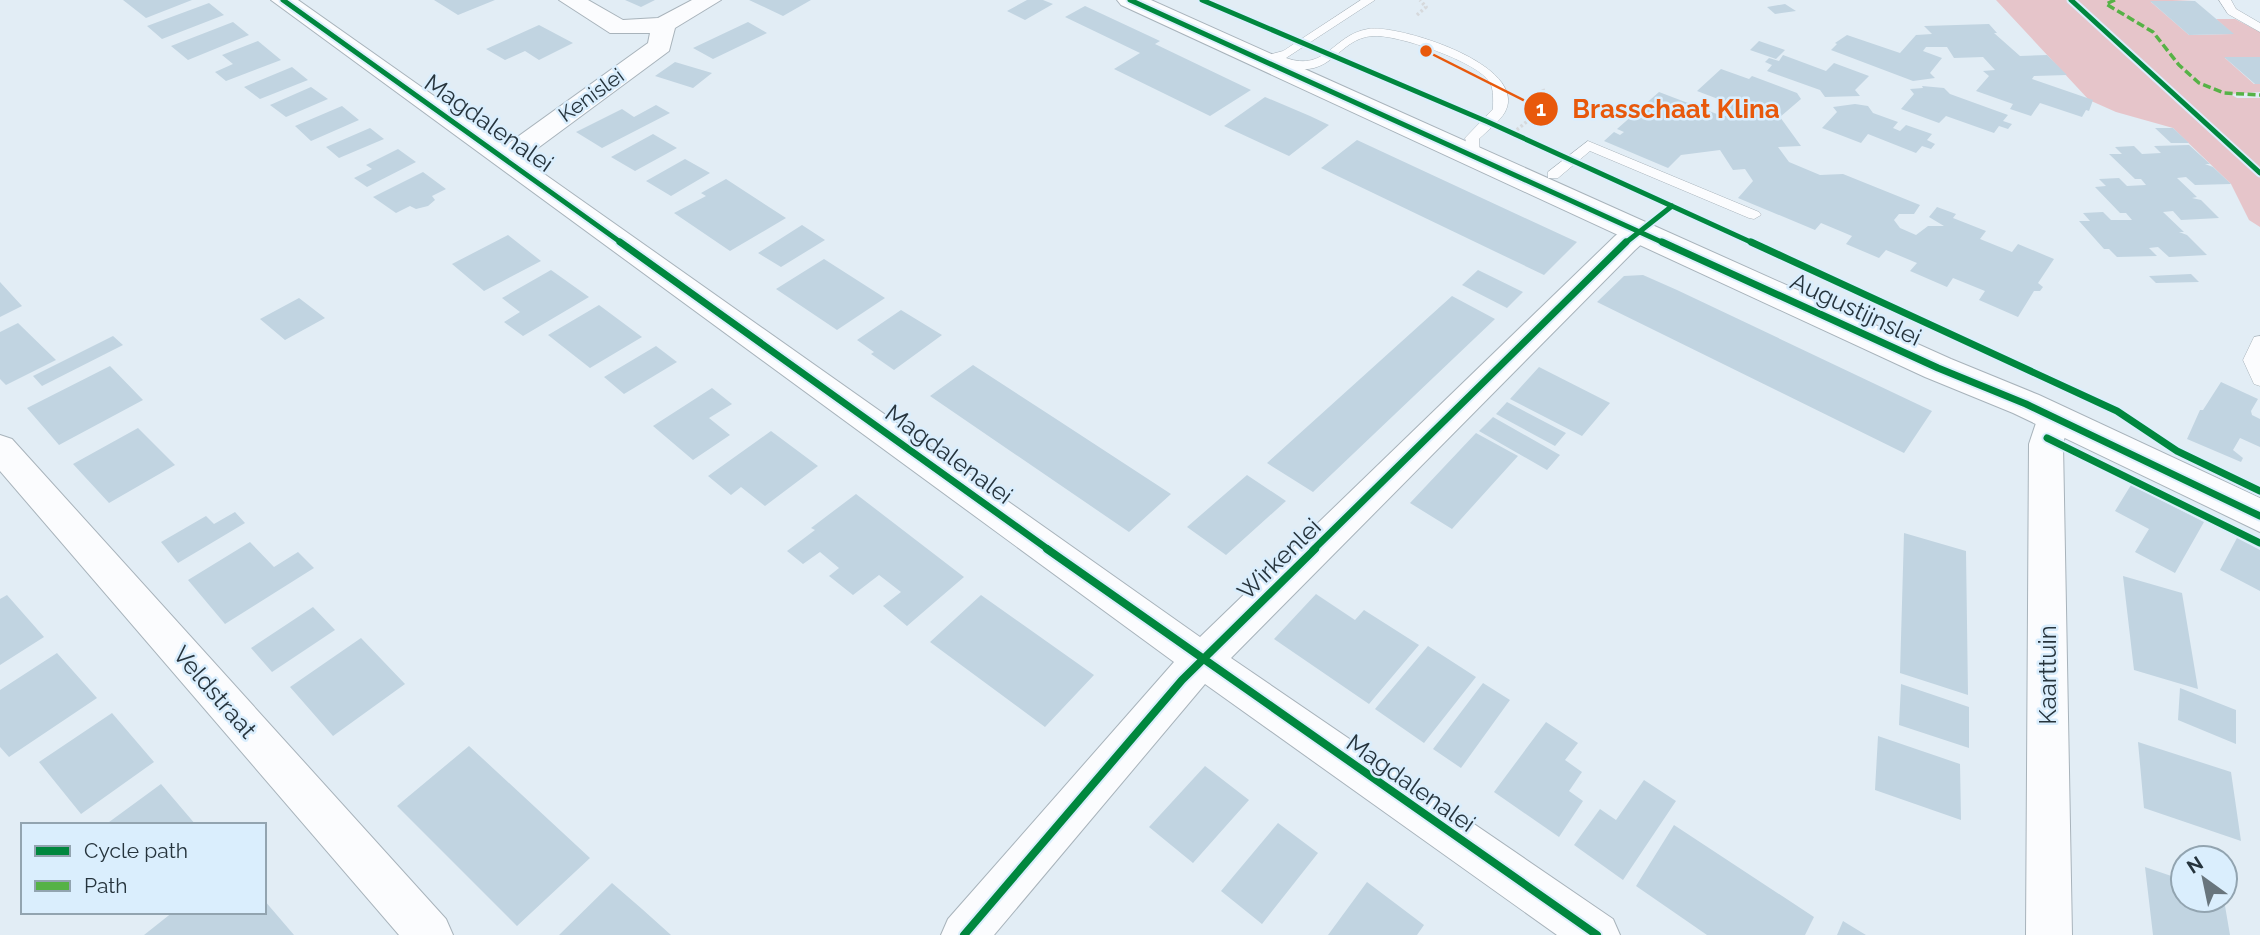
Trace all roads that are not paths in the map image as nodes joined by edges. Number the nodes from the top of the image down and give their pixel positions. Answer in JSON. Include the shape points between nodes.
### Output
{"nodes":[{"id":1,"x":283,"y":0,"type":"edge"},
{"id":2,"x":571,"y":0,"type":"edge"},
{"id":3,"x":709,"y":0,"type":"edge"},
{"id":4,"x":1369,"y":0,"type":"edge"},
{"id":5,"x":2225,"y":0,"type":"edge"},
{"id":6,"x":1145,"y":1,"type":"edge"},
{"id":7,"x":663,"y":25,"type":"junction"},
{"id":8,"x":2260,"y":28,"type":"edge"},
{"id":9,"x":1278,"y":55,"type":"junction"},
{"id":10,"x":1315,"y":67,"type":"junction"},
{"id":11,"x":1478,"y":139,"type":"junction"},
{"id":12,"x":506,"y":158,"type":"junction"},
{"id":13,"x":1562,"y":167,"type":"junction"},
{"id":14,"x":1754,"y":215,"type":"dead end"},
{"id":15,"x":1641,"y":231,"type":"junction"},
{"id":16,"x":2260,"y":341,"type":"edge"},
{"id":17,"x":2260,"y":380,"type":"edge"},
{"id":18,"x":2039,"y":410,"type":"junction"},
{"id":19,"x":0,"y":448,"type":"edge"},
{"id":20,"x":2260,"y":516,"type":"edge"},
{"id":21,"x":1202,"y":660,"type":"junction"},
{"id":22,"x":429,"y":935,"type":"edge"},
{"id":23,"x":964,"y":935,"type":"edge"},
{"id":24,"x":1597,"y":935,"type":"edge"},
{"id":25,"x":2049,"y":935,"type":"edge"}],
"edges":[{"from":1,"to":12,"type":"street","name":"Magdalenalei"},
{"from":2,"to":7,"type":"street","name":"Kenislei","via":[[619,28]]},
{"from":3,"to":7,"type":"street","name":"Kenislei"},
{"from":4,"to":9,"type":"lane"},
{"from":5,"to":8,"type":"lane","via":[[2232,11]]},
{"from":6,"to":9,"type":"street","name":"Augustijnslei"},
{"from":6,"to":11,"type":"street","name":"Augustijnslei"},
{"from":7,"to":12,"type":"street","name":"Kenislei","via":[[660,46]]},
{"from":9,"to":10,"type":"street","name":"Augustijnslei"},
{"from":10,"to":11,"type":"street","name":"Augustijnslei"},
{"from":10,"to":11,"type":"lane","via":[[1362,35],[1398,33],[1493,76],[1500,110]]},
{"from":11,"to":13,"type":"street","name":"Augustijnslei"},
{"from":11,"to":15,"type":"street","name":"Augustijnslei"},
{"from":12,"to":21,"type":"street","name":"Magdalenalei"},
{"from":13,"to":14,"type":"lane","via":[[1588,145]]},
{"from":13,"to":18,"type":"street","name":"Augustijnslei","via":[[1950,359]]},
{"from":15,"to":18,"type":"street","name":"Augustijnslei"},
{"from":15,"to":21,"type":"street","name":"Wirkenlei"},
{"from":16,"to":17,"type":"lane","via":[[2251,360]]},
{"from":18,"to":20,"type":"street","name":"Augustijnslei"},
{"from":18,"to":25,"type":"street","name":"Kaarttuin","via":[[2046,444]]},
{"from":19,"to":22,"type":"street","name":"Veldstraat"},
{"from":21,"to":23,"type":"street","name":"Wirkenlei"},
{"from":21,"to":24,"type":"street","name":"Magdalenalei"}]}
